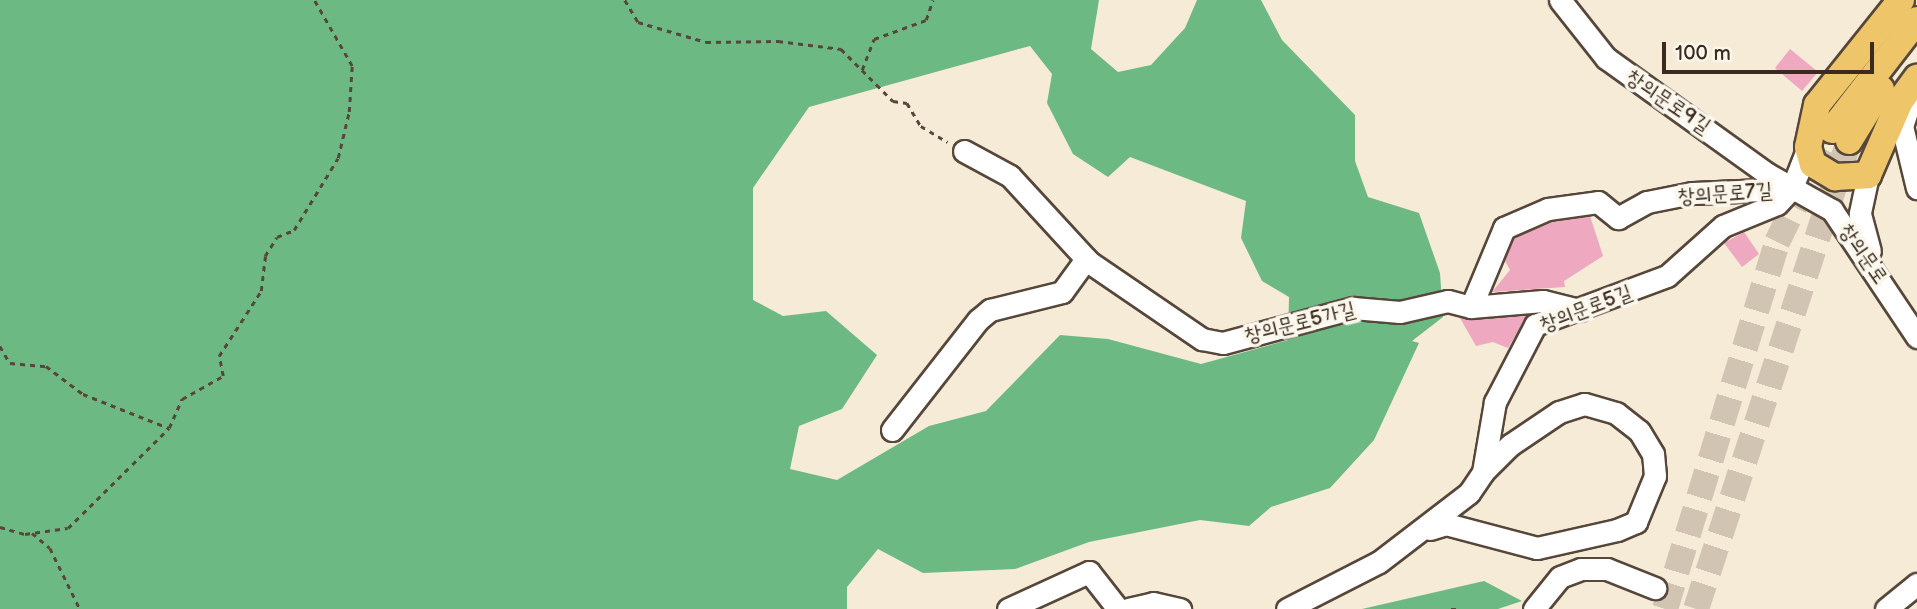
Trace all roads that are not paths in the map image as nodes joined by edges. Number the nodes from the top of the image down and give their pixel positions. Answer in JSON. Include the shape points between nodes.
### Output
{"nodes":[{"id":1,"x":1560,"y":0,"type":"edge"},
{"id":2,"x":1901,"y":0,"type":"edge"},
{"id":3,"x":1917,"y":20,"type":"edge"},
{"id":4,"x":1917,"y":45,"type":"edge"},
{"id":5,"x":1917,"y":78,"type":"edge"},
{"id":6,"x":1917,"y":92,"type":"edge"},
{"id":7,"x":1808,"y":147,"type":"junction"},
{"id":8,"x":964,"y":151,"type":"road end"},
{"id":9,"x":1868,"y":174,"type":"junction"},
{"id":10,"x":1793,"y":188,"type":"junction"},
{"id":11,"x":1917,"y":188,"type":"edge"},
{"id":12,"x":1086,"y":259,"type":"junction"},
{"id":13,"x":1872,"y":267,"type":"junction"},
{"id":14,"x":1471,"y":307,"type":"junction"},
{"id":15,"x":1580,"y":310,"type":"junction"},
{"id":16,"x":1917,"y":337,"type":"edge"},
{"id":17,"x":892,"y":430,"type":"dead end"},
{"id":18,"x":1483,"y":472,"type":"junction"},
{"id":19,"x":1430,"y":529,"type":"junction"},
{"id":20,"x":1917,"y":584,"type":"edge"},
{"id":21,"x":1655,"y":588,"type":"dead end"},
{"id":22,"x":1008,"y":609,"type":"edge"},
{"id":23,"x":1118,"y":609,"type":"edge"},
{"id":24,"x":1128,"y":609,"type":"edge"},
{"id":25,"x":1181,"y":609,"type":"edge"},
{"id":26,"x":1287,"y":609,"type":"edge"},
{"id":27,"x":1534,"y":609,"type":"edge"},
{"id":28,"x":1886,"y":609,"type":"edge"}],
"edges":[{"from":1,"to":10,"type":"street","name":"창의문로9길","via":[[1606,58]]},
{"from":2,"to":7,"type":"main road","via":[[1817,105]]},
{"from":3,"to":4,"type":"main road","via":[[1840,135]]},
{"from":5,"to":9,"type":"main road","via":[[1900,101]]},
{"from":6,"to":11,"type":"street","via":[[1902,126]]},
{"from":7,"to":9,"type":"main road","via":[[1822,172]]},
{"from":7,"to":10,"type":"street"},
{"from":8,"to":12,"type":"street","name":"창의문로5가길","via":[[1010,176]]},
{"from":9,"to":13,"type":"street","via":[[1860,214]]},
{"from":10,"to":13,"type":"street","name":"창의문로","via":[[1832,210]]},
{"from":10,"to":14,"type":"street","name":"창의문로7길","via":[[1729,196],[1692,193],[1647,202],[1618,218],[1598,202],[1548,209],[1504,228]]},
{"from":10,"to":15,"type":"street","name":"창의문로5길","via":[[1777,204],[1723,226],[1667,276]]},
{"from":12,"to":14,"type":"street","name":"창의문로5가길","via":[[1202,339],[1223,343],[1353,308],[1400,312],[1448,301]]},
{"from":12,"to":17,"type":"street","via":[[1062,292],[990,310],[978,320]]},
{"from":13,"to":16,"type":"street","name":"창의문로"},
{"from":14,"to":15,"type":"street","name":"창의문로5가길","via":[[1543,301]]},
{"from":15,"to":18,"type":"street","name":"창의문로5길","via":[[1535,325],[1520,348],[1494,402]]},
{"from":18,"to":19,"type":"street"},
{"from":18,"to":19,"type":"street","via":[[1520,438],[1584,404],[1616,413],[1639,431],[1653,454],[1655,476],[1636,522],[1617,530],[1537,548],[1446,524]]},
{"from":19,"to":26,"type":"street"},
{"from":20,"to":28,"type":"street"},
{"from":21,"to":27,"type":"street","via":[[1607,569],[1581,569],[1560,577]]},
{"from":22,"to":23,"type":"street","via":[[1089,572]]},
{"from":24,"to":25,"type":"street","via":[[1153,603]]}]}
